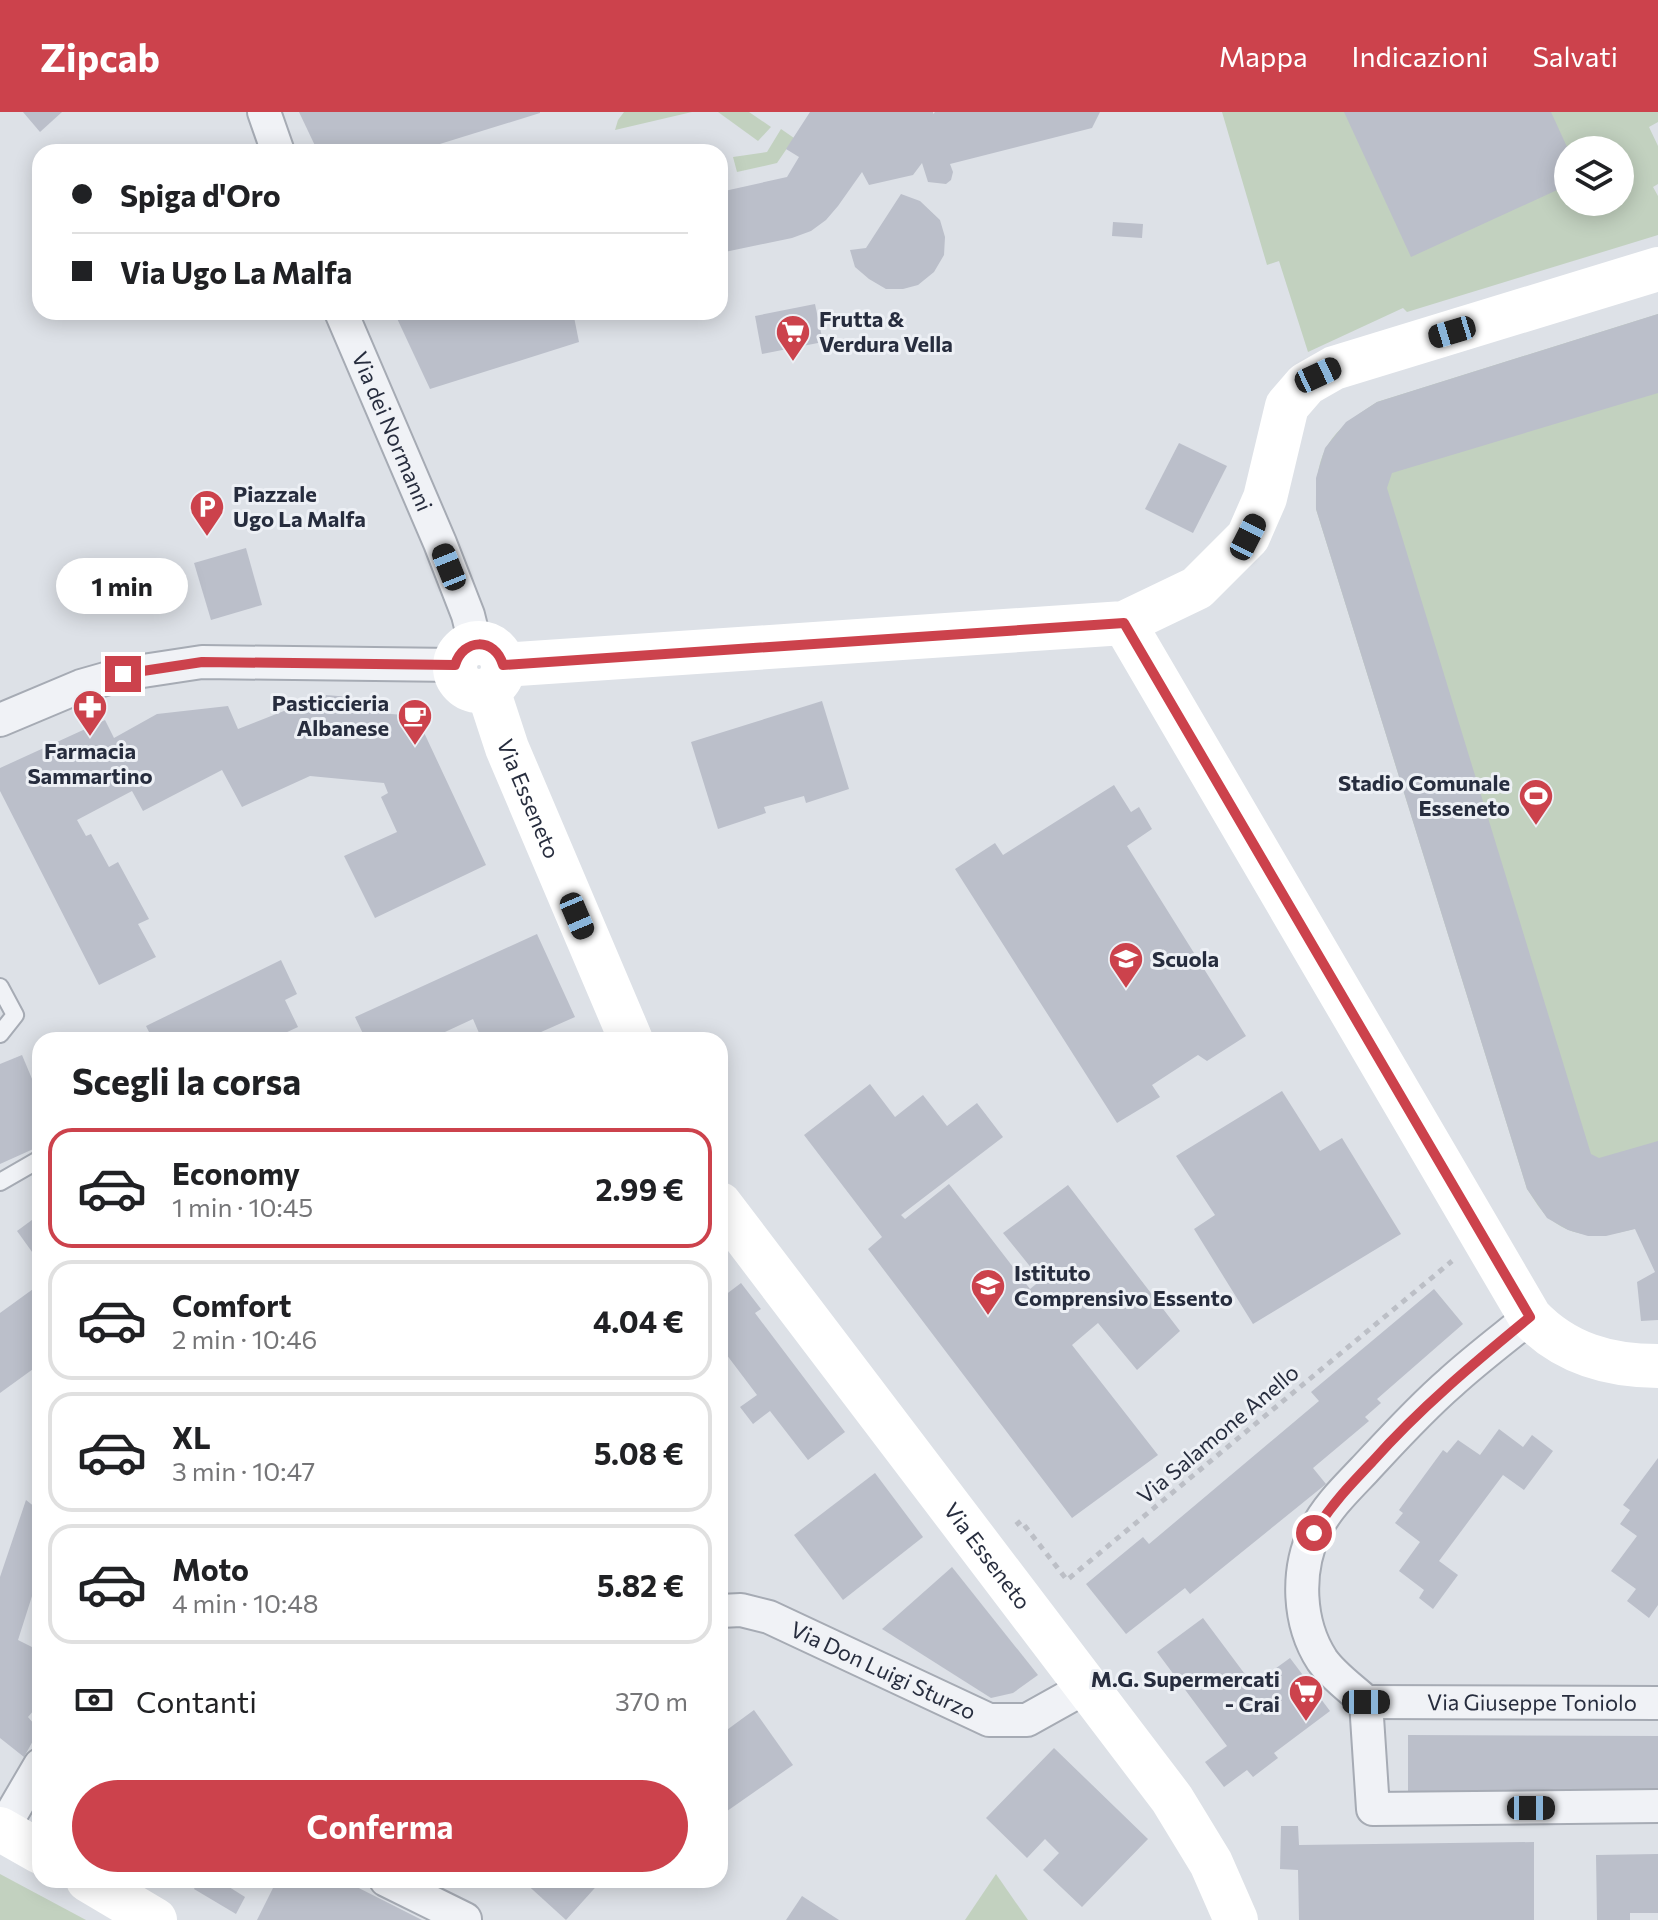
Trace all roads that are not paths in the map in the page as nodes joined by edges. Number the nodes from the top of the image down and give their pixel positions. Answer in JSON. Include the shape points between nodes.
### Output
{"nodes":[{"id":1,"x":264,"y":112,"type":"edge"},
{"id":2,"x":275,"y":144,"type":"edge"},
{"id":3,"x":1658,"y":269,"type":"edge"},
{"id":4,"x":344,"y":320,"type":"edge"},
{"id":5,"x":1124,"y":623,"type":"junction"},
{"id":6,"x":480,"y":666,"type":"junction"},
{"id":7,"x":0,"y":720,"type":"edge"},
{"id":8,"x":0,"y":987,"type":"edge"},
{"id":9,"x":628,"y":1032,"type":"edge"},
{"id":10,"x":0,"y":1034,"type":"edge"},
{"id":11,"x":32,"y":1164,"type":"edge"},
{"id":12,"x":0,"y":1182,"type":"edge"},
{"id":13,"x":728,"y":1214,"type":"edge"},
{"id":14,"x":1530,"y":1317,"type":"junction"},
{"id":15,"x":1658,"y":1366,"type":"edge"},
{"id":16,"x":728,"y":1611,"type":"edge"},
{"id":17,"x":1088,"y":1686,"type":"junction"},
{"id":18,"x":1366,"y":1702,"type":"junction"},
{"id":19,"x":1658,"y":1703,"type":"edge"},
{"id":20,"x":32,"y":1778,"type":"edge"},
{"id":21,"x":1658,"y":1806,"type":"edge"},
{"id":22,"x":1,"y":1829,"type":"edge"},
{"id":23,"x":32,"y":1847,"type":"edge"},
{"id":24,"x":101,"y":1888,"type":"edge"},
{"id":25,"x":402,"y":1888,"type":"edge"},
{"id":26,"x":465,"y":1919,"type":"edge"},
{"id":27,"x":155,"y":1920,"type":"edge"},
{"id":28,"x":1236,"y":1920,"type":"edge"}],
"edges":[{"from":1,"to":2,"type":"street"},
{"from":3,"to":5,"type":"street","via":[[1318,375],[1287,406],[1265,498],[1248,537],[1197,588]]},
{"from":4,"to":6,"type":"street","name":"Via dei Normanni","via":[[440,543],[468,615]]},
{"from":5,"to":6,"type":"street"},
{"from":5,"to":14,"type":"street"},
{"from":6,"to":7,"type":"street","via":[[202,662],[81,686]]},
{"from":6,"to":9,"type":"street","name":"Via Esseneto","via":[[507,748]]},
{"from":8,"to":10,"type":"lane","via":[[15,1015]]},
{"from":11,"to":12,"type":"lane"},
{"from":13,"to":17,"type":"street","name":"Via Esseneto"},
{"from":14,"to":15,"type":"street","via":[[1578,1352],[1628,1366]]},
{"from":14,"to":18,"type":"street","via":[[1400,1431],[1328,1509],[1314,1533],[1302,1585],[1311,1638],[1324,1662]]},
{"from":16,"to":17,"type":"street","name":"Via Don Luigi Sturzo","via":[[769,1617],[989,1720],[1027,1720]]},
{"from":17,"to":28,"type":"street","name":"Via Esseneto","via":[[1197,1837]]},
{"from":18,"to":19,"type":"street","name":"Via Giuseppe Toniolo"},
{"from":18,"to":21,"type":"street","via":[[1373,1809]]},
{"from":20,"to":22,"type":"street"},
{"from":22,"to":23,"type":"street"},
{"from":24,"to":27,"type":"street"},
{"from":25,"to":26,"type":"street"}]}
